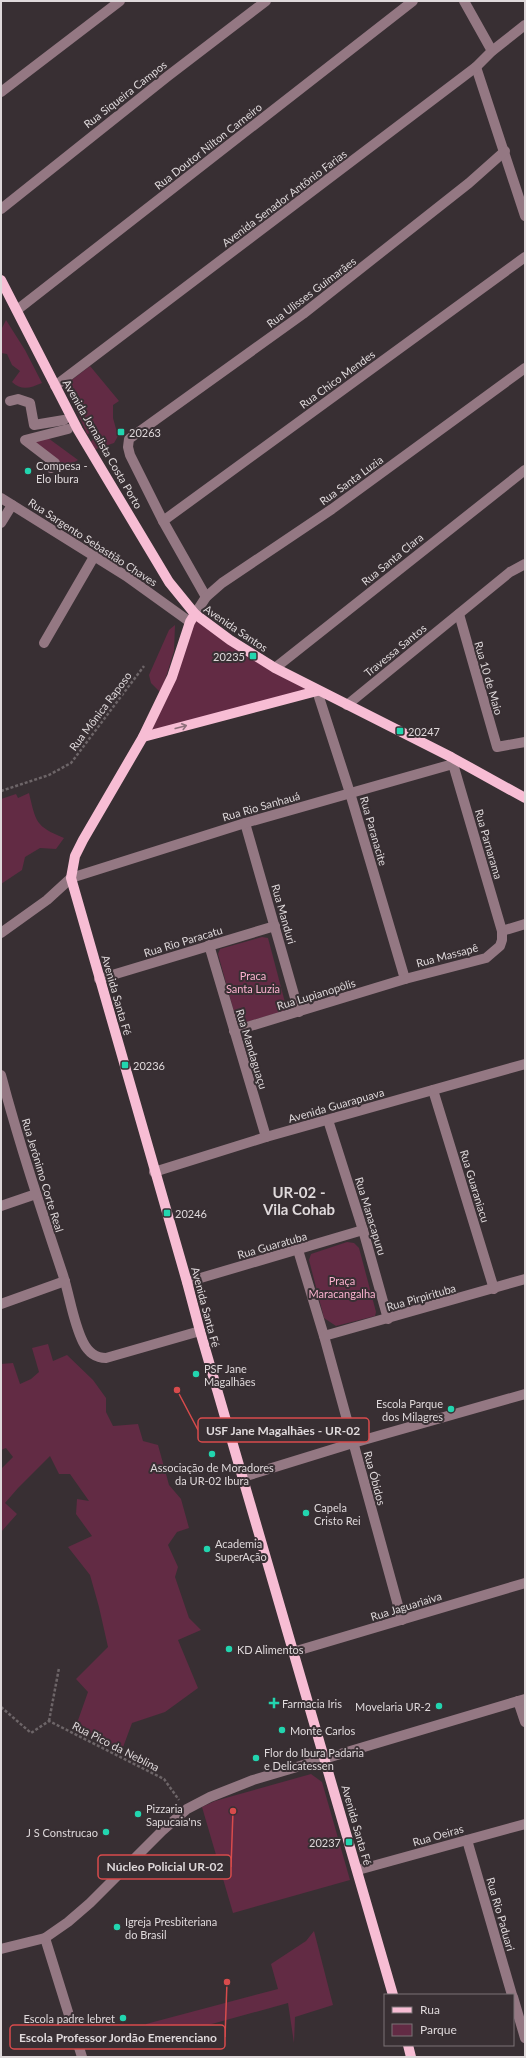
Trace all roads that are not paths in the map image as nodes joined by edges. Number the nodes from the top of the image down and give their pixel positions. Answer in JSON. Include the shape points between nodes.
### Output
{"nodes":[{"id":1,"x":120,"y":1,"type":"edge"},
{"id":2,"x":266,"y":1,"type":"edge"},
{"id":3,"x":413,"y":1,"type":"edge"},
{"id":4,"x":464,"y":1,"type":"edge"},
{"id":5,"x":525,"y":25,"type":"edge"},
{"id":6,"x":492,"y":51,"type":"junction"},
{"id":7,"x":476,"y":67,"type":"junction"},
{"id":8,"x":1,"y":92,"type":"edge"},
{"id":9,"x":505,"y":151,"type":"junction"},
{"id":10,"x":1,"y":208,"type":"edge"},
{"id":11,"x":524,"y":213,"type":"edge"},
{"id":12,"x":525,"y":257,"type":"edge"},
{"id":13,"x":1,"y":280,"type":"edge"},
{"id":14,"x":17,"y":310,"type":"junction"},
{"id":15,"x":525,"y":368,"type":"edge"},
{"id":16,"x":56,"y":386,"type":"junction"},
{"id":17,"x":10,"y":401,"type":"dead end"},
{"id":18,"x":51,"y":468,"type":"dead end"},
{"id":19,"x":525,"y":470,"type":"edge"},
{"id":20,"x":1,"y":498,"type":"edge"},
{"id":21,"x":12,"y":505,"type":"junction"},
{"id":22,"x":163,"y":521,"type":"junction"},
{"id":23,"x":1,"y":523,"type":"edge"},
{"id":24,"x":95,"y":555,"type":"junction"},
{"id":25,"x":525,"y":564,"type":"edge"},
{"id":26,"x":206,"y":597,"type":"junction"},
{"id":27,"x":459,"y":614,"type":"junction"},
{"id":28,"x":192,"y":618,"type":"junction"},
{"id":29,"x":44,"y":643,"type":"dead end"},
{"id":30,"x":275,"y":668,"type":"junction"},
{"id":31,"x":317,"y":691,"type":"junction"},
{"id":32,"x":347,"y":705,"type":"junction"},
{"id":33,"x":143,"y":737,"type":"junction"},
{"id":34,"x":525,"y":742,"type":"edge"},
{"id":35,"x":452,"y":761,"type":"junction"},
{"id":36,"x":350,"y":793,"type":"junction"},
{"id":37,"x":525,"y":798,"type":"edge"},
{"id":38,"x":245,"y":823,"type":"junction"},
{"id":39,"x":71,"y":878,"type":"junction"},
{"id":40,"x":525,"y":924,"type":"edge"},
{"id":41,"x":275,"y":926,"type":"junction"},
{"id":42,"x":502,"y":931,"type":"junction"},
{"id":43,"x":1,"y":933,"type":"edge"},
{"id":44,"x":209,"y":945,"type":"junction"},
{"id":45,"x":99,"y":979,"type":"junction"},
{"id":46,"x":404,"y":979,"type":"junction"},
{"id":47,"x":300,"y":1012,"type":"junction"},
{"id":48,"x":234,"y":1031,"type":"junction"},
{"id":49,"x":525,"y":1064,"type":"edge"},
{"id":50,"x":1,"y":1075,"type":"edge"},
{"id":51,"x":432,"y":1090,"type":"junction"},
{"id":52,"x":5,"y":1107,"type":"edge"},
{"id":53,"x":328,"y":1120,"type":"junction"},
{"id":54,"x":266,"y":1137,"type":"junction"},
{"id":55,"x":154,"y":1172,"type":"junction"},
{"id":56,"x":36,"y":1194,"type":"junction"},
{"id":57,"x":1,"y":1206,"type":"edge"},
{"id":58,"x":363,"y":1230,"type":"junction"},
{"id":59,"x":298,"y":1250,"type":"junction"},
{"id":60,"x":525,"y":1279,"type":"edge"},
{"id":61,"x":65,"y":1281,"type":"junction"},
{"id":62,"x":187,"y":1282,"type":"junction"},
{"id":63,"x":494,"y":1289,"type":"junction"},
{"id":64,"x":1,"y":1304,"type":"edge"},
{"id":65,"x":388,"y":1319,"type":"junction"},
{"id":66,"x":200,"y":1331,"type":"junction"},
{"id":67,"x":324,"y":1336,"type":"junction"},
{"id":68,"x":525,"y":1394,"type":"edge"},
{"id":69,"x":353,"y":1443,"type":"junction"},
{"id":70,"x":244,"y":1477,"type":"junction"},
{"id":71,"x":525,"y":1583,"type":"edge"},
{"id":72,"x":402,"y":1620,"type":"junction"},
{"id":73,"x":293,"y":1652,"type":"junction"},
{"id":74,"x":521,"y":1700,"type":"edge"},
{"id":75,"x":525,"y":1722,"type":"edge"},
{"id":76,"x":325,"y":1758,"type":"junction"},
{"id":77,"x":525,"y":1824,"type":"edge"},
{"id":78,"x":467,"y":1840,"type":"junction"},
{"id":79,"x":358,"y":1870,"type":"junction"},
{"id":80,"x":45,"y":1938,"type":"junction"},
{"id":81,"x":1,"y":1949,"type":"edge"},
{"id":82,"x":393,"y":1994,"type":"edge"},
{"id":83,"x":512,"y":1994,"type":"edge"},
{"id":84,"x":514,"y":1999,"type":"edge"},
{"id":85,"x":523,"y":2025,"type":"edge"},
{"id":86,"x":525,"y":2038,"type":"edge"},
{"id":87,"x":408,"y":2046,"type":"edge"},
{"id":88,"x":82,"y":2057,"type":"edge"},
{"id":89,"x":411,"y":2057,"type":"edge"}],
"edges":[{"from":1,"to":8,"type":"street"},
{"from":2,"to":10,"type":"street","name":"Rua Siqueira Campos"},
{"from":3,"to":14,"type":"street","name":"Rua Doutor Nilton Carneiro"},
{"from":4,"to":6,"type":"street"},
{"from":5,"to":6,"type":"street","name":"Avenida Senador Antônio Farias"},
{"from":6,"to":7,"type":"street","name":"Avenida Senador Antônio Farias"},
{"from":7,"to":9,"type":"street"},
{"from":7,"to":16,"type":"street","name":"Avenida Senador Antônio Farias"},
{"from":9,"to":11,"type":"street"},
{"from":9,"to":22,"type":"street","name":"Rua Ulisses Guimarães","via":[[469,183],[303,314],[129,439],[130,455]]},
{"from":12,"to":22,"type":"street","name":"Rua Chico Mendes"},
{"from":13,"to":14,"type":"main road","name":"Avenida Jornalista Costa Porto"},
{"from":14,"to":16,"type":"main road","name":"Avenida Jornalista Costa Porto"},
{"from":15,"to":26,"type":"street","name":"Rua Santa Luzia"},
{"from":16,"to":28,"type":"main road","name":"Avenida Jornalista Costa Porto","via":[[78,430]]},
{"from":17,"to":18,"type":"street","via":[[18,399],[30,402],[34,425],[66,424],[25,440],[56,463]]},
{"from":19,"to":30,"type":"street","name":"Rua Santa Clara"},
{"from":20,"to":21,"type":"street","name":"Rua Sargento Sebastião Chaves"},
{"from":21,"to":23,"type":"street"},
{"from":21,"to":24,"type":"street","name":"Rua Sargento Sebastião Chaves"},
{"from":22,"to":26,"type":"street"},
{"from":24,"to":28,"type":"street","name":"Rua Sargento Sebastião Chaves"},
{"from":24,"to":29,"type":"street"},
{"from":25,"to":27,"type":"street","name":"Travessa Santos","via":[[510,572]]},
{"from":26,"to":28,"type":"street","name":"Rua Santa Luzia"},
{"from":27,"to":32,"type":"street","name":"Travessa Santos"},
{"from":27,"to":34,"type":"street","name":"Rua 10 de Maio","via":[[497,747]]},
{"from":28,"to":30,"type":"main road","name":"Avenida Santos"},
{"from":28,"to":33,"type":"main road","name":"Avenida Santos","via":[[172,676]]},
{"from":30,"to":31,"type":"main road","name":"Avenida Santos"},
{"from":31,"to":32,"type":"main road","name":"Avenida Santos"},
{"from":33,"to":31,"type":"main road","one_way":true},
{"from":31,"to":36,"type":"street","name":"Rua Paranacite"},
{"from":32,"to":35,"type":"main road","name":"Avenida Santos"},
{"from":33,"to":39,"type":"main road","name":"Avenida Santos","via":[[83,840],[75,856]]},
{"from":35,"to":36,"type":"street","name":"Rua Rio Sanhauá"},
{"from":35,"to":37,"type":"main road","name":"Avenida Santos"},
{"from":35,"to":42,"type":"street","name":"Rua Parnarama"},
{"from":36,"to":38,"type":"street","name":"Rua Rio Sanhauá"},
{"from":36,"to":46,"type":"street","name":"Rua Paranacite"},
{"from":38,"to":39,"type":"street","name":"Rua Rio Sanhauá"},
{"from":38,"to":41,"type":"street","name":"Rua Manduri"},
{"from":39,"to":43,"type":"street","via":[[47,900]]},
{"from":39,"to":45,"type":"main road","name":"Avenida Santa Fé"},
{"from":40,"to":42,"type":"street"},
{"from":41,"to":44,"type":"street","name":"Rua Rio Paracatu"},
{"from":41,"to":47,"type":"street","name":"Rua Manduri"},
{"from":42,"to":46,"type":"street","name":"Rua Massapê","via":[[500,946],[486,958]]},
{"from":44,"to":45,"type":"street","name":"Rua Rio Paracatu"},
{"from":44,"to":48,"type":"street","name":"Rua Mandaguaçu"},
{"from":45,"to":55,"type":"main road","name":"Avenida Santa Fé"},
{"from":46,"to":47,"type":"street","name":"Rua Lupianopôlis"},
{"from":47,"to":48,"type":"street","name":"Rua Lupianopôlis"},
{"from":48,"to":54,"type":"street","name":"Rua Mandaguaçu"},
{"from":49,"to":51,"type":"street","name":"Avenida Guarapuava"},
{"from":50,"to":52,"type":"street","name":"Rua Jerônimo Corte Real"},
{"from":51,"to":53,"type":"street","name":"Avenida Guarapuava"},
{"from":51,"to":63,"type":"street","name":"Rua Guaraniacu"},
{"from":52,"to":56,"type":"street","name":"Rua Jerônimo Corte Real"},
{"from":53,"to":54,"type":"street","name":"Avenida Guarapuava"},
{"from":53,"to":58,"type":"street","name":"Rua Manacapuru"},
{"from":54,"to":55,"type":"street","name":"Avenida Guarapuava"},
{"from":55,"to":62,"type":"main road","name":"Avenida Santa Fé"},
{"from":56,"to":57,"type":"street"},
{"from":56,"to":61,"type":"street","name":"Rua Jerônimo Corte Real"},
{"from":58,"to":59,"type":"street","name":"Rua Guaratuba"},
{"from":58,"to":65,"type":"street","name":"Rua Manacapuru"},
{"from":59,"to":62,"type":"street","name":"Rua Guaratuba"},
{"from":59,"to":67,"type":"street","name":"Rua Óbidos"},
{"from":60,"to":63,"type":"street","name":"Rua Pirpirituba"},
{"from":61,"to":64,"type":"street"},
{"from":61,"to":66,"type":"street","name":"Rua Jerônimo Corte Real","via":[[80,1335],[95,1356],[114,1357]]},
{"from":62,"to":66,"type":"main road","name":"Avenida Santa Fé"},
{"from":63,"to":65,"type":"street","name":"Rua Pirpirituba"},
{"from":65,"to":67,"type":"street","name":"Rua Pirpirituba"},
{"from":66,"to":70,"type":"main road","name":"Avenida Santa Fé"},
{"from":67,"to":69,"type":"street","name":"Rua Óbidos"},
{"from":68,"to":69,"type":"street"},
{"from":69,"to":70,"type":"street"},
{"from":69,"to":72,"type":"street","name":"Rua Óbidos"},
{"from":70,"to":73,"type":"main road","name":"Avenida Santa Fé"},
{"from":71,"to":72,"type":"street","name":"Rua Jaguariaiva"},
{"from":72,"to":73,"type":"street","name":"Rua Jaguariaiva"},
{"from":73,"to":76,"type":"main road","name":"Avenida Santa Fé"},
{"from":74,"to":75,"type":"street"},
{"from":74,"to":76,"type":"street"},
{"from":76,"to":79,"type":"main road","name":"Avenida Santa Fé"},
{"from":76,"to":80,"type":"street","via":[[235,1787],[187,1809],[90,1903]]},
{"from":77,"to":78,"type":"street","name":"Rua Oeiras"},
{"from":78,"to":79,"type":"street","name":"Rua Oeiras"},
{"from":78,"to":83,"type":"street","name":"Rua Rio Paduari"},
{"from":79,"to":82,"type":"main road","name":"Avenida Santa Fé"},
{"from":80,"to":81,"type":"street"},
{"from":80,"to":88,"type":"street"},
{"from":84,"to":85,"type":"street","name":"Rua Rio Paduari"},
{"from":85,"to":86,"type":"street","name":"Rua Rio Paduari"},
{"from":87,"to":89,"type":"main road"}]}
